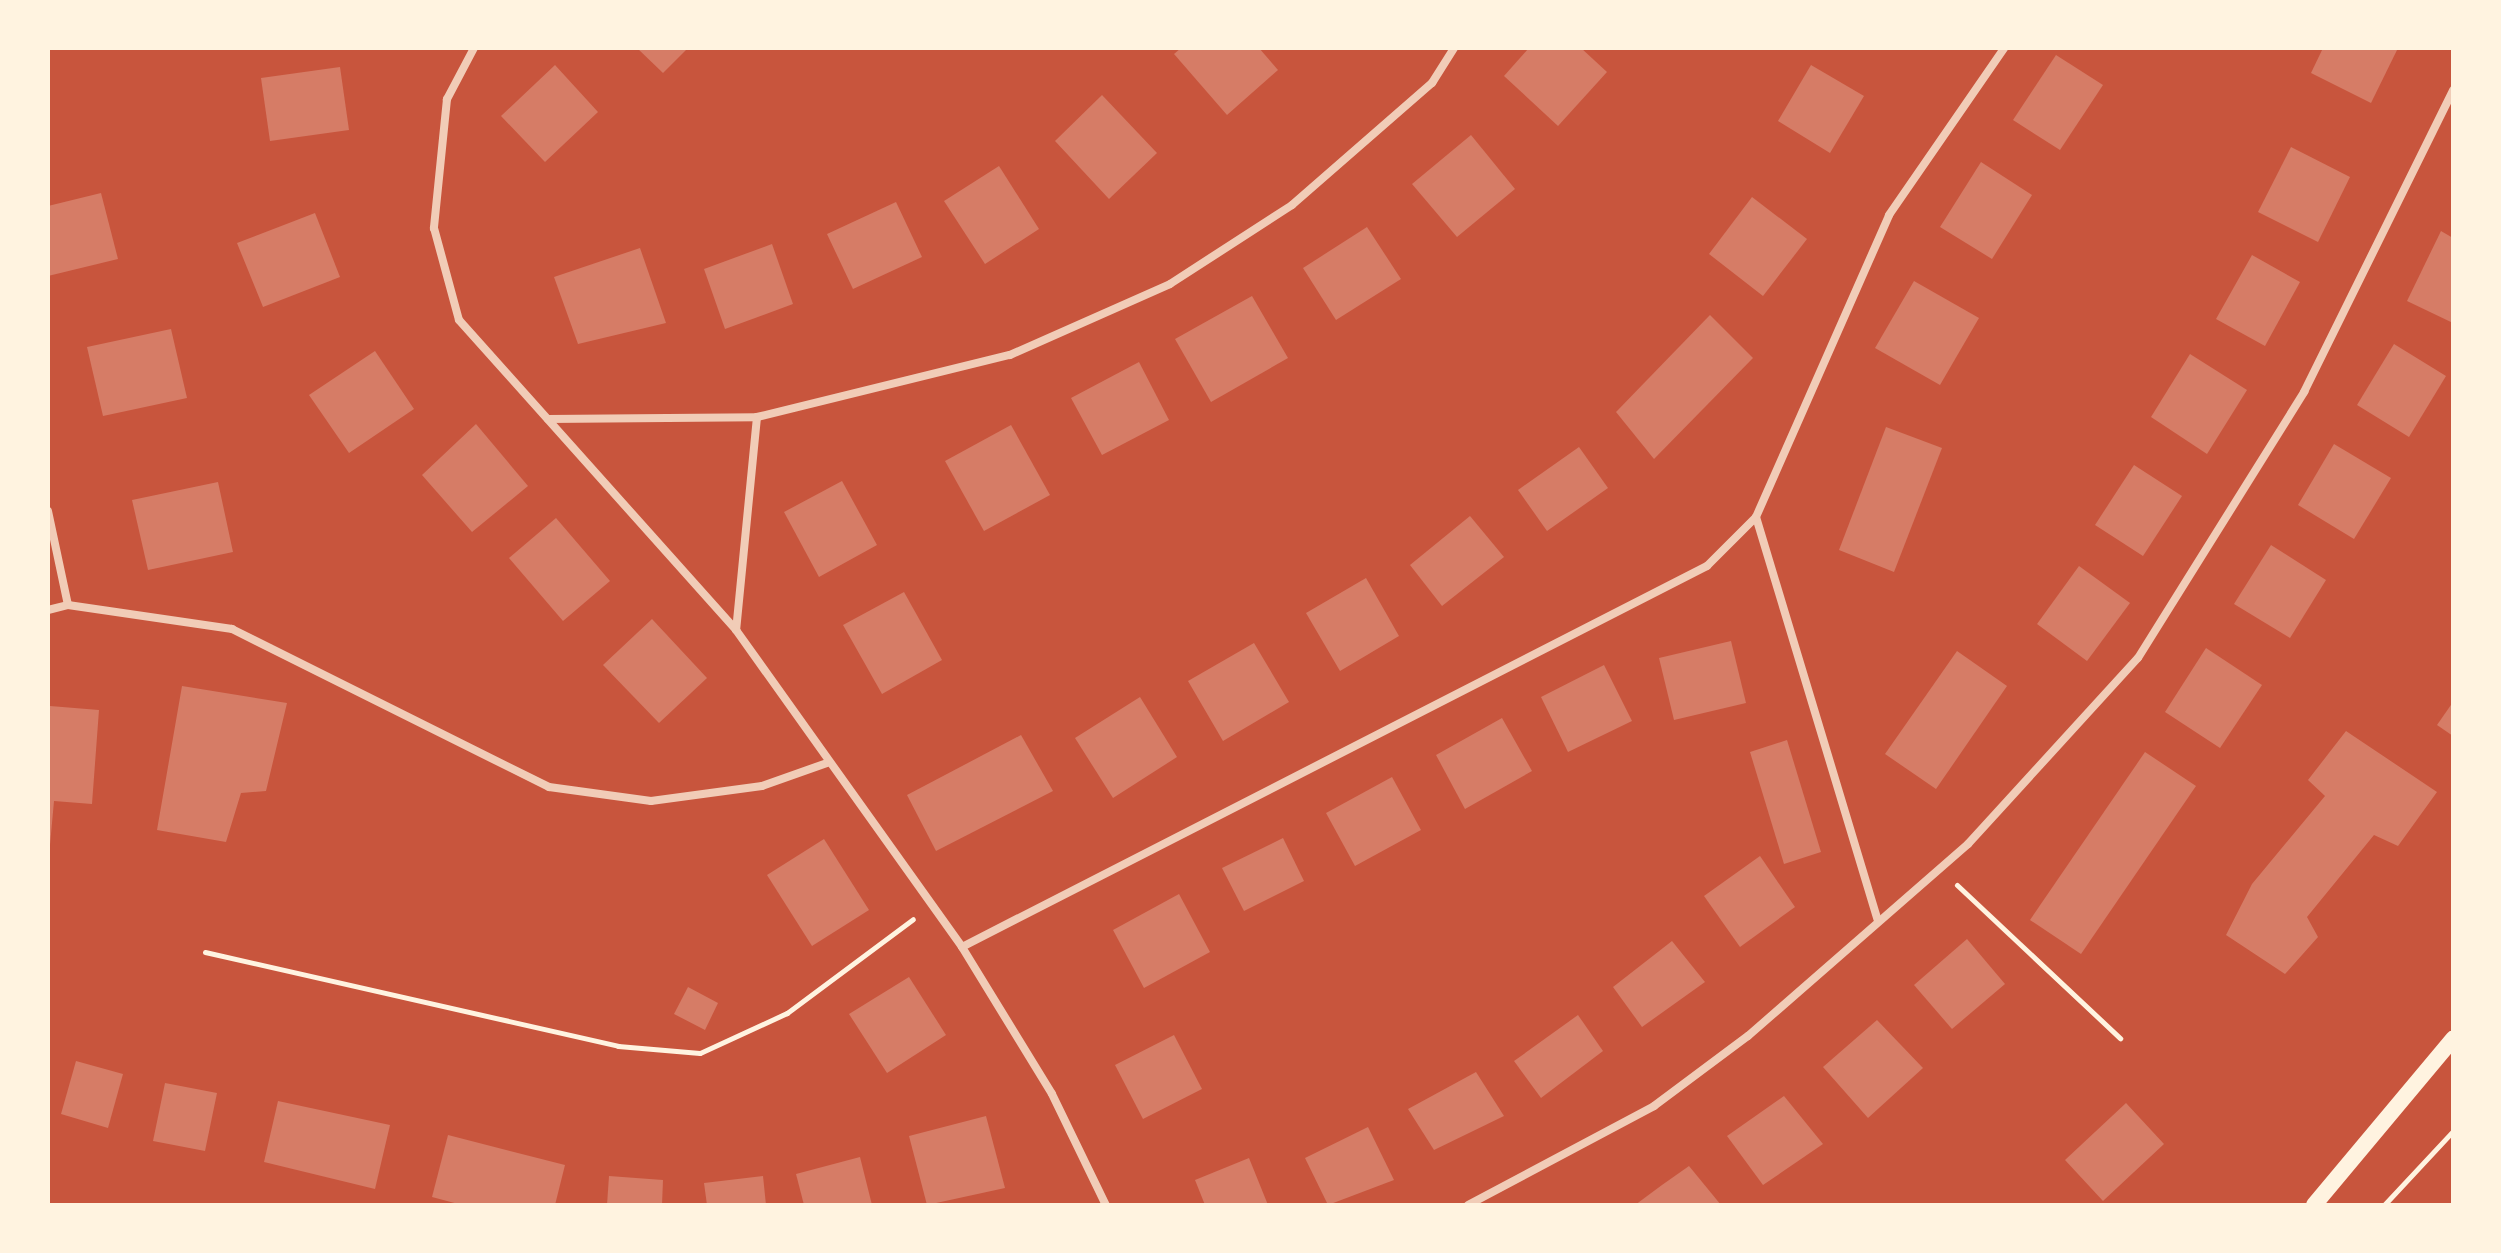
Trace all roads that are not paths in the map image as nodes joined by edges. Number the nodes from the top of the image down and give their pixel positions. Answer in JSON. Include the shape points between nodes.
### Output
{"nodes":[{"id":1,"x":474,"y":48,"type":"edge"},
{"id":2,"x":1454,"y":48,"type":"edge"},
{"id":3,"x":2004,"y":48,"type":"edge"},
{"id":4,"x":2453,"y":90,"type":"edge"},
{"id":5,"x":757,"y":417,"type":"junction"},
{"id":6,"x":548,"y":419,"type":"junction"},
{"id":7,"x":48,"y":511,"type":"edge"},
{"id":8,"x":1756,"y":517,"type":"junction"},
{"id":9,"x":68,"y":605,"type":"junction"},
{"id":10,"x":48,"y":610,"type":"edge"},
{"id":11,"x":736,"y":630,"type":"junction"},
{"id":12,"x":827,"y":763,"type":"junction"},
{"id":13,"x":1877,"y":919,"type":"junction"},
{"id":14,"x":962,"y":947,"type":"junction"},
{"id":15,"x":2453,"y":1039,"type":"edge"},
{"id":16,"x":1106,"y":1205,"type":"edge"},
{"id":17,"x":1468,"y":1205,"type":"edge"},
{"id":18,"x":2314,"y":1205,"type":"edge"}],
"edges":[{"from":1,"to":6,"type":"street","via":[[447,99],[434,228],[459,320]]},
{"from":2,"to":5,"type":"street","via":[[1432,83],[1292,205],[1170,284],[1010,355]]},
{"from":3,"to":8,"type":"street","via":[[1889,215]]},
{"from":4,"to":13,"type":"street","via":[[2304,392],[2138,658],[1940,869]]},
{"from":5,"to":6,"type":"street"},
{"from":5,"to":11,"type":"street"},
{"from":6,"to":11,"type":"street"},
{"from":7,"to":9,"type":"street"},
{"from":8,"to":13,"type":"street"},
{"from":8,"to":14,"type":"street","via":[[1707,566]]},
{"from":9,"to":10,"type":"street"},
{"from":9,"to":12,"type":"street","via":[[232,629],[549,787],[651,801],[762,786]]},
{"from":11,"to":12,"type":"street"},
{"from":12,"to":14,"type":"street"},
{"from":13,"to":17,"type":"street","via":[[1748,1036],[1654,1106]]},
{"from":14,"to":16,"type":"street","via":[[1052,1094]]},
{"from":15,"to":18,"type":"main road"}]}
